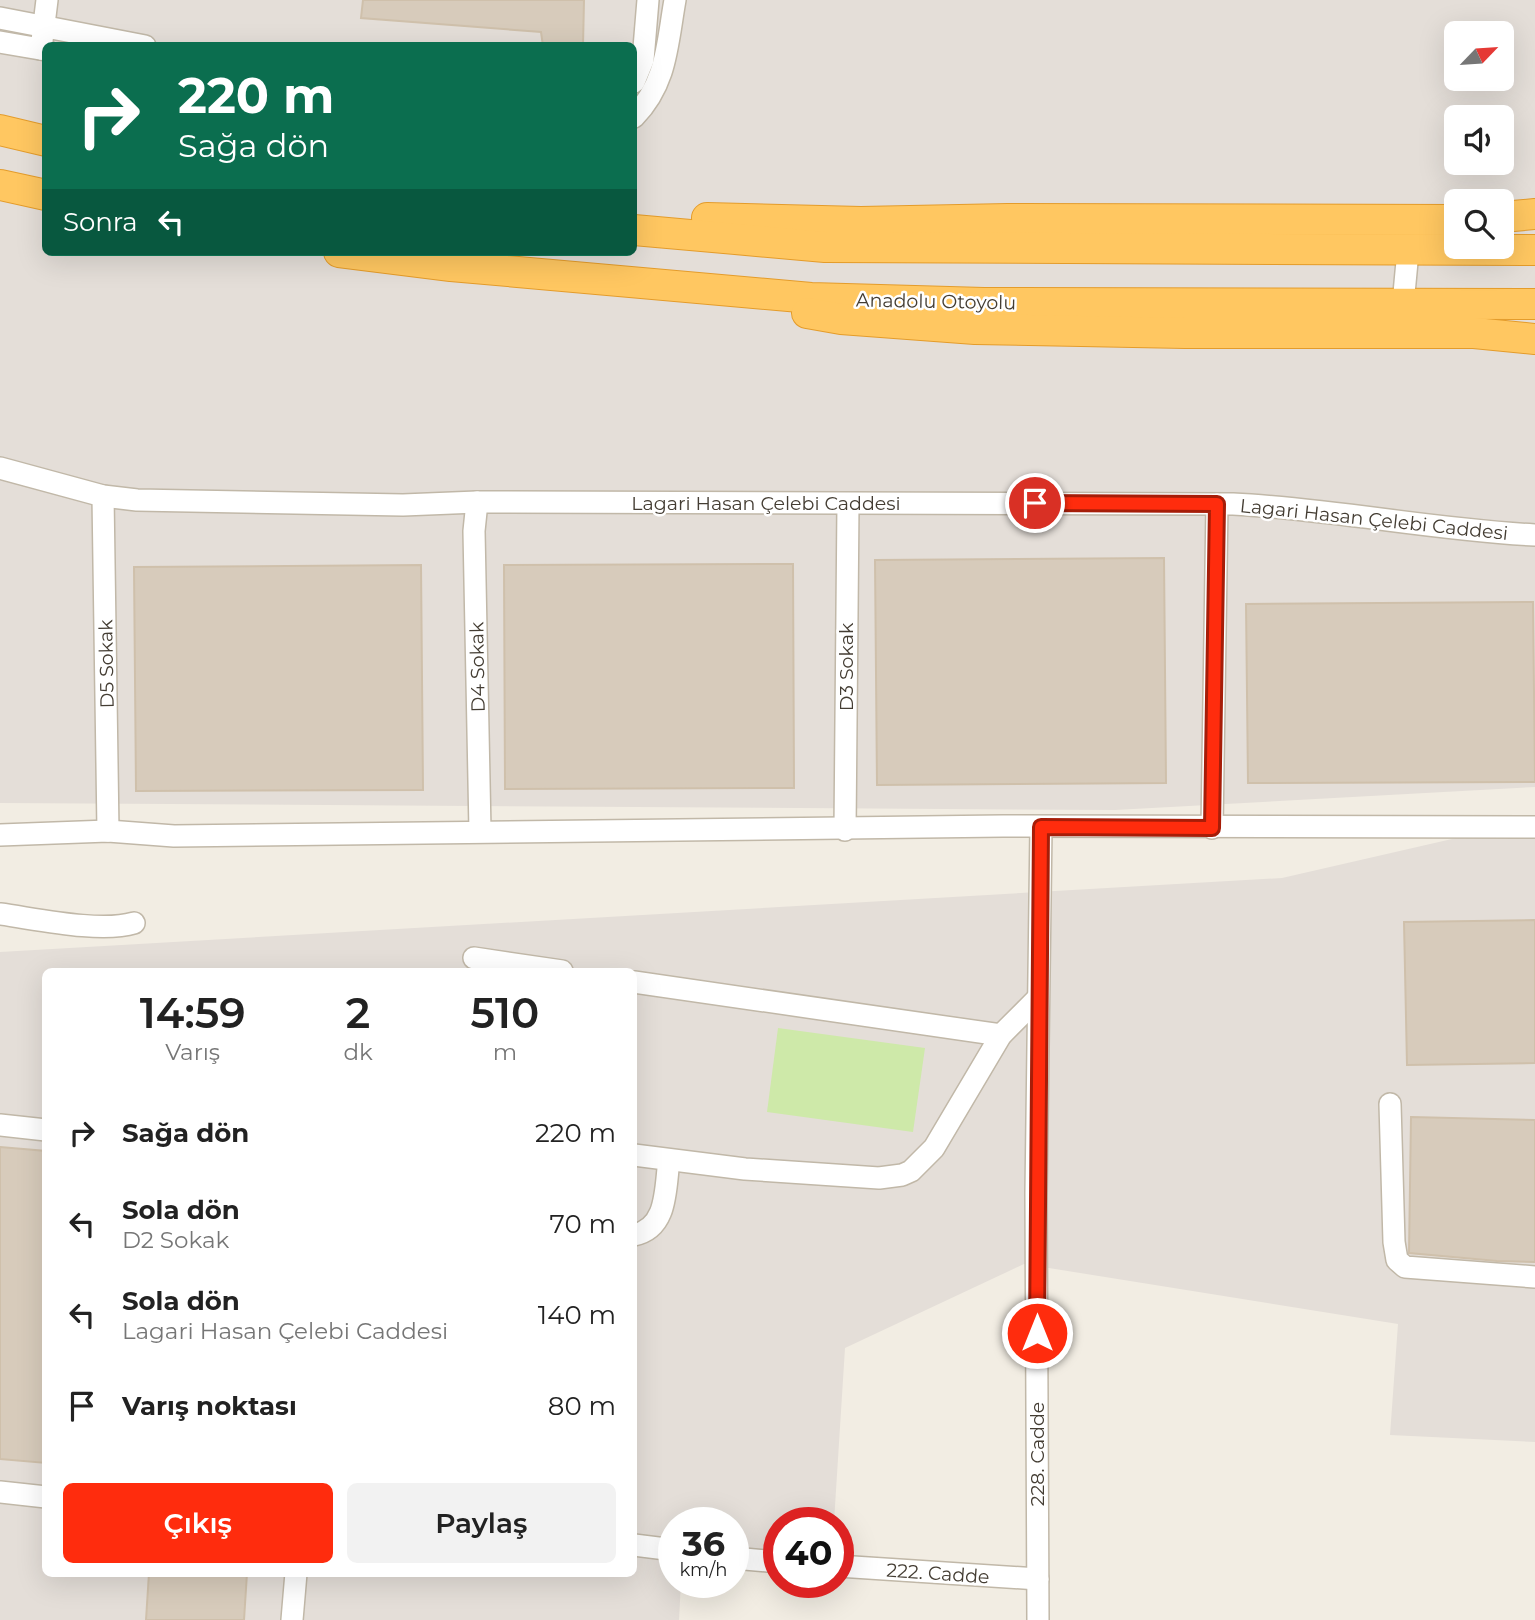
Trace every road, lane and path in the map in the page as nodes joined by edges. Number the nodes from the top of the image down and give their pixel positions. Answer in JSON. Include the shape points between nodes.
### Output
{"nodes":[{"id":1,"x":47,"y":0,"type":"edge"},
{"id":2,"x":648,"y":0,"type":"edge"},
{"id":3,"x":675,"y":0,"type":"edge"},
{"id":4,"x":0,"y":18,"type":"edge"},
{"id":5,"x":45,"y":27,"type":"junction"},
{"id":6,"x":0,"y":42,"type":"edge"},
{"id":7,"x":44,"y":42,"type":"edge"},
{"id":8,"x":124,"y":42,"type":"edge"},
{"id":9,"x":42,"y":50,"type":"edge"},
{"id":10,"x":637,"y":75,"type":"edge"},
{"id":11,"x":637,"y":114,"type":"edge"},
{"id":12,"x":0,"y":130,"type":"edge"},
{"id":13,"x":42,"y":140,"type":"edge"},
{"id":14,"x":0,"y":185,"type":"edge"},
{"id":15,"x":42,"y":194,"type":"edge"},
{"id":16,"x":1535,"y":214,"type":"edge"},
{"id":17,"x":637,"y":216,"type":"edge"},
{"id":18,"x":1514,"y":217,"type":"edge"},
{"id":19,"x":1444,"y":220,"type":"edge"},
{"id":20,"x":1514,"y":220,"type":"edge"},
{"id":21,"x":1535,"y":222,"type":"edge"},
{"id":22,"x":637,"y":230,"type":"edge"},
{"id":23,"x":1535,"y":250,"type":"edge"},
{"id":24,"x":1408,"y":251,"type":"junction"},
{"id":25,"x":371,"y":256,"type":"edge"},
{"id":26,"x":680,"y":288,"type":"junction"},
{"id":27,"x":1403,"y":304,"type":"junction"},
{"id":28,"x":1535,"y":304,"type":"edge"},
{"id":29,"x":1474,"y":333,"type":"junction"},
{"id":30,"x":1535,"y":333,"type":"edge"},
{"id":31,"x":1535,"y":339,"type":"edge"},
{"id":32,"x":0,"y":468,"type":"edge"},
{"id":33,"x":103,"y":496,"type":"junction"},
{"id":34,"x":477,"y":502,"type":"junction"},
{"id":35,"x":848,"y":504,"type":"junction"},
{"id":36,"x":1217,"y":504,"type":"junction"},
{"id":37,"x":1535,"y":535,"type":"edge"},
{"id":38,"x":1041,"y":827,"type":"junction"},
{"id":39,"x":1535,"y":827,"type":"edge"},
{"id":40,"x":1212,"y":828,"type":"junction"},
{"id":41,"x":845,"y":830,"type":"junction"},
{"id":42,"x":108,"y":831,"type":"junction"},
{"id":43,"x":480,"y":831,"type":"junction"},
{"id":44,"x":0,"y":835,"type":"edge"},
{"id":45,"x":0,"y":914,"type":"edge"},
{"id":46,"x":134,"y":923,"type":"dead end"},
{"id":47,"x":474,"y":958,"type":"dead end"},
{"id":48,"x":542,"y":968,"type":"edge"},
{"id":49,"x":637,"y":982,"type":"edge"},
{"id":50,"x":1038,"y":998,"type":"junction"},
{"id":51,"x":1001,"y":1035,"type":"junction"},
{"id":52,"x":1390,"y":1104,"type":"dead end"},
{"id":53,"x":0,"y":1125,"type":"edge"},
{"id":54,"x":42,"y":1130,"type":"edge"},
{"id":55,"x":637,"y":1155,"type":"edge"},
{"id":56,"x":669,"y":1160,"type":"junction"},
{"id":57,"x":637,"y":1235,"type":"edge"},
{"id":58,"x":1535,"y":1277,"type":"edge"},
{"id":59,"x":0,"y":1492,"type":"edge"},
{"id":60,"x":42,"y":1497,"type":"edge"},
{"id":61,"x":637,"y":1545,"type":"edge"},
{"id":62,"x":658,"y":1548,"type":"edge"},
{"id":63,"x":854,"y":1567,"type":"edge"},
{"id":64,"x":296,"y":1577,"type":"edge"},
{"id":65,"x":1038,"y":1579,"type":"junction"},
{"id":66,"x":292,"y":1620,"type":"edge"},
{"id":67,"x":1038,"y":1620,"type":"edge"}],
"edges":[{"from":1,"to":5,"type":"street"},
{"from":2,"to":10,"type":"street","via":[[643,60]]},
{"from":3,"to":11,"type":"street","via":[[663,69],[651,99]]},
{"from":4,"to":5,"type":"street"},
{"from":5,"to":7,"type":"street"},
{"from":5,"to":8,"type":"street"},
{"from":6,"to":9,"type":"street"},
{"from":12,"to":13,"type":"highway"},
{"from":14,"to":15,"type":"highway"},
{"from":16,"to":18,"type":"highway"},
{"from":17,"to":19,"type":"highway","via":[[861,222]]},
{"from":20,"to":21,"type":"highway"},
{"from":22,"to":24,"type":"highway","via":[[825,247]]},
{"from":23,"to":24,"type":"highway"},
{"from":24,"to":27,"type":"street"},
{"from":25,"to":26,"type":"highway","name":"Anadolu Otoyolu"},
{"from":26,"to":27,"type":"highway","name":"Anadolu Otoyolu","via":[[811,298],[984,303]]},
{"from":26,"to":29,"type":"highway","via":[[841,319],[975,329]]},
{"from":27,"to":28,"type":"highway","name":"Anadolu Otoyolu"},
{"from":29,"to":30,"type":"highway"},
{"from":29,"to":31,"type":"highway"},
{"from":32,"to":33,"type":"street","name":"Lagari Hasan Çelebi Caddesi"},
{"from":33,"to":34,"type":"street","name":"Lagari Hasan Çelebi Caddesi","via":[[404,505]]},
{"from":33,"to":42,"type":"street","name":"D5 Sokak"},
{"from":34,"to":35,"type":"street","name":"Lagari Hasan Çelebi Caddesi"},
{"from":34,"to":43,"type":"street","name":"D4 Sokak"},
{"from":35,"to":36,"type":"street","name":"Lagari Hasan Çelebi Caddesi"},
{"from":35,"to":41,"type":"street","name":"D3 Sokak"},
{"from":36,"to":37,"type":"street","name":"Lagari Hasan Çelebi Caddesi","via":[[1331,511],[1471,531]]},
{"from":36,"to":40,"type":"street"},
{"from":38,"to":40,"type":"street"},
{"from":38,"to":41,"type":"street"},
{"from":38,"to":50,"type":"street","name":"228. Cadde"},
{"from":39,"to":40,"type":"street"},
{"from":41,"to":43,"type":"street"},
{"from":42,"to":43,"type":"street","via":[[174,836]]},
{"from":42,"to":44,"type":"street"},
{"from":45,"to":46,"type":"street","via":[[96,926]]},
{"from":47,"to":48,"type":"street"},
{"from":49,"to":51,"type":"street"},
{"from":50,"to":51,"type":"street"},
{"from":50,"to":65,"type":"street","name":"228. Cadde"},
{"from":51,"to":56,"type":"street","via":[[934,1148],[902,1175],[879,1178]]},
{"from":52,"to":58,"type":"street","via":[[1397,1260],[1405,1267]]},
{"from":53,"to":54,"type":"street"},
{"from":55,"to":56,"type":"street"},
{"from":56,"to":57,"type":"street","via":[[657,1222],[648,1233]]},
{"from":59,"to":60,"type":"street"},
{"from":61,"to":62,"type":"street"},
{"from":63,"to":65,"type":"street","name":"222. Cadde"},
{"from":64,"to":66,"type":"street"},
{"from":65,"to":67,"type":"street","name":"228. Cadde"}]}
